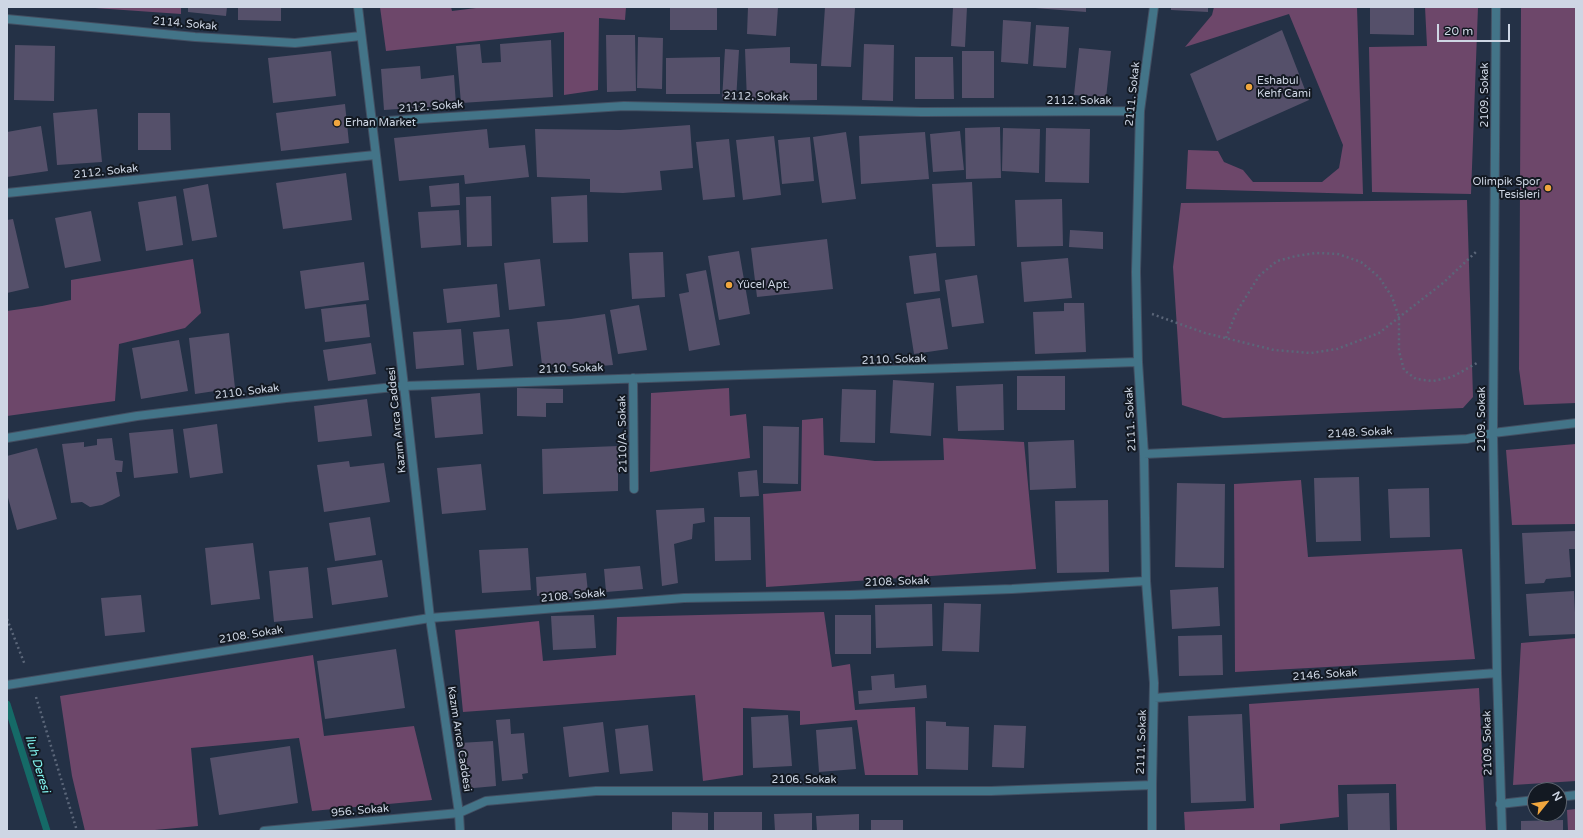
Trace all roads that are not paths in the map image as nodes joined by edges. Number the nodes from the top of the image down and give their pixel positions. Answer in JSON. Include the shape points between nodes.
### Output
{"nodes":[{"id":1,"x":358,"y":7,"type":"edge"},
{"id":2,"x":1154,"y":7,"type":"edge"},
{"id":3,"x":1496,"y":7,"type":"edge"},
{"id":4,"x":7,"y":19,"type":"edge"},
{"id":5,"x":361,"y":36,"type":"junction"},
{"id":6,"x":1140,"y":111,"type":"junction"},
{"id":7,"x":371,"y":122,"type":"junction"},
{"id":8,"x":375,"y":154,"type":"junction"},
{"id":9,"x":7,"y":193,"type":"edge"},
{"id":10,"x":1138,"y":362,"type":"junction"},
{"id":11,"x":633,"y":378,"type":"junction"},
{"id":12,"x":404,"y":386,"type":"junction"},
{"id":13,"x":1576,"y":424,"type":"edge"},
{"id":14,"x":1493,"y":433,"type":"junction"},
{"id":15,"x":7,"y":438,"type":"edge"},
{"id":16,"x":1144,"y":454,"type":"junction"},
{"id":17,"x":634,"y":489,"type":"dead end"},
{"id":18,"x":1146,"y":581,"type":"junction"},
{"id":19,"x":430,"y":618,"type":"junction"},
{"id":20,"x":1497,"y":673,"type":"junction"},
{"id":21,"x":7,"y":685,"type":"edge"},
{"id":22,"x":1154,"y":698,"type":"junction"},
{"id":23,"x":1152,"y":784,"type":"junction"},
{"id":24,"x":1527,"y":801,"type":"edge"},
{"id":25,"x":1500,"y":804,"type":"junction"},
{"id":26,"x":459,"y":814,"type":"junction"},
{"id":27,"x":264,"y":831,"type":"edge"},
{"id":28,"x":460,"y":831,"type":"edge"},
{"id":29,"x":1152,"y":831,"type":"edge"},
{"id":30,"x":1502,"y":831,"type":"edge"}],
"edges":[{"from":1,"to":5,"type":"street","name":"Kazım Arıca Caddesi"},
{"from":2,"to":6,"type":"street","name":"2111. Sokak"},
{"from":3,"to":14,"type":"street","name":"2109. Sokak"},
{"from":4,"to":5,"type":"street","name":"2114. Sokak","via":[[195,37],[296,43]]},
{"from":5,"to":7,"type":"street","name":"Kazım Arıca Caddesi"},
{"from":6,"to":7,"type":"street","name":"2112. Sokak","via":[[922,112],[624,106]]},
{"from":6,"to":10,"type":"street","name":"2111. Sokak","via":[[1136,272]]},
{"from":7,"to":8,"type":"street","name":"Kazım Arıca Caddesi"},
{"from":8,"to":9,"type":"street","name":"2112. Sokak"},
{"from":8,"to":12,"type":"street","name":"Kazım Arıca Caddesi"},
{"from":10,"to":11,"type":"street","name":"2110. Sokak"},
{"from":10,"to":16,"type":"street","name":"2111. Sokak"},
{"from":11,"to":12,"type":"street","name":"2110. Sokak"},
{"from":11,"to":17,"type":"street","name":"2110/A. Sokak"},
{"from":12,"to":15,"type":"street","name":"2110. Sokak","via":[[137,416]]},
{"from":12,"to":19,"type":"street","name":"Kazım Arıca Caddesi"},
{"from":13,"to":14,"type":"street","name":"2148. Sokak"},
{"from":14,"to":16,"type":"street","name":"2148. Sokak","via":[[1467,439]]},
{"from":14,"to":20,"type":"street","name":"2109. Sokak"},
{"from":16,"to":18,"type":"street","name":"2111. Sokak"},
{"from":18,"to":19,"type":"street","name":"2108. Sokak","via":[[850,595],[684,598]]},
{"from":18,"to":22,"type":"street","name":"2111. Sokak"},
{"from":19,"to":21,"type":"street","name":"2108. Sokak"},
{"from":19,"to":26,"type":"street","name":"Kazım Arıca Caddesi"},
{"from":20,"to":22,"type":"street","name":"2146. Sokak"},
{"from":20,"to":25,"type":"street","name":"2109. Sokak"},
{"from":22,"to":23,"type":"street","name":"2111. Sokak"},
{"from":23,"to":26,"type":"street","name":"2106. Sokak","via":[[991,791],[596,791],[486,801]]},
{"from":23,"to":29,"type":"street","name":"2111. Sokak"},
{"from":24,"to":25,"type":"street"},
{"from":25,"to":30,"type":"street","name":"2109. Sokak"},
{"from":26,"to":27,"type":"street","name":"956. Sokak"},
{"from":26,"to":28,"type":"street","name":"Kazım Arıca Caddesi"}]}
